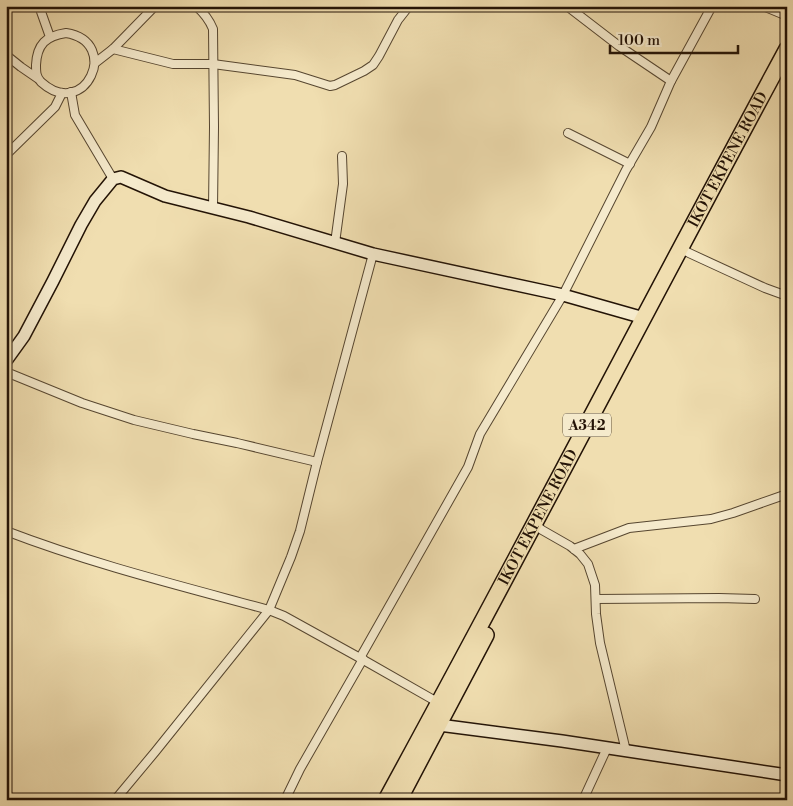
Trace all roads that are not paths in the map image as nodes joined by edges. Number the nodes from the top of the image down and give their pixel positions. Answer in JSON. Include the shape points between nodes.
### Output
{"nodes":[{"id":1,"x":39,"y":6,"type":"edge"},
{"id":2,"x":155,"y":6,"type":"edge"},
{"id":3,"x":196,"y":6,"type":"edge"},
{"id":4,"x":409,"y":6,"type":"edge"},
{"id":5,"x":567,"y":6,"type":"edge"},
{"id":6,"x":712,"y":6,"type":"edge"},
{"id":7,"x":763,"y":6,"type":"edge"},
{"id":8,"x":787,"y":16,"type":"edge"},
{"id":9,"x":50,"y":37,"type":"junction"},
{"id":10,"x":113,"y":49,"type":"junction"},
{"id":11,"x":787,"y":49,"type":"edge"},
{"id":12,"x":6,"y":55,"type":"edge"},
{"id":13,"x":95,"y":63,"type":"junction"},
{"id":14,"x":213,"y":64,"type":"junction"},
{"id":15,"x":787,"y":71,"type":"edge"},
{"id":16,"x":37,"y":78,"type":"junction"},
{"id":17,"x":671,"y":81,"type":"junction"},
{"id":18,"x":71,"y":92,"type":"junction"},
{"id":19,"x":62,"y":93,"type":"junction"},
{"id":20,"x":568,"y":133,"type":"dead end"},
{"id":21,"x":6,"y":155,"type":"edge"},
{"id":22,"x":342,"y":156,"type":"dead end"},
{"id":23,"x":630,"y":164,"type":"junction"},
{"id":24,"x":113,"y":179,"type":"junction"},
{"id":25,"x":212,"y":208,"type":"junction"},
{"id":26,"x":335,"y":243,"type":"junction"},
{"id":27,"x":684,"y":250,"type":"junction"},
{"id":28,"x":373,"y":254,"type":"junction"},
{"id":29,"x":563,"y":295,"type":"junction"},
{"id":30,"x":787,"y":296,"type":"edge"},
{"id":31,"x":644,"y":318,"type":"junction"},
{"id":32,"x":6,"y":361,"type":"edge"},
{"id":33,"x":6,"y":372,"type":"edge"},
{"id":34,"x":316,"y":462,"type":"junction"},
{"id":35,"x":787,"y":494,"type":"edge"},
{"id":36,"x":538,"y":527,"type":"junction"},
{"id":37,"x":6,"y":531,"type":"edge"},
{"id":38,"x":574,"y":549,"type":"junction"},
{"id":39,"x":596,"y":599,"type":"junction"},
{"id":40,"x":755,"y":599,"type":"dead end"},
{"id":41,"x":269,"y":610,"type":"junction"},
{"id":42,"x":362,"y":658,"type":"junction"},
{"id":43,"x":439,"y":703,"type":"junction"},
{"id":44,"x":439,"y":725,"type":"junction"},
{"id":45,"x":607,"y":748,"type":"junction"},
{"id":46,"x":626,"y":750,"type":"junction"},
{"id":47,"x":787,"y":775,"type":"edge"},
{"id":48,"x":115,"y":800,"type":"edge"},
{"id":49,"x":285,"y":800,"type":"edge"},
{"id":50,"x":386,"y":800,"type":"edge"},
{"id":51,"x":399,"y":800,"type":"edge"},
{"id":52,"x":583,"y":800,"type":"edge"}],
"edges":[{"from":1,"to":9,"type":"street"},
{"from":2,"to":10,"type":"street"},
{"from":3,"to":14,"type":"street","via":[[213,29]]},
{"from":4,"to":14,"type":"street","via":[[373,65],[335,86],[295,76]]},
{"from":5,"to":17,"type":"street"},
{"from":6,"to":17,"type":"street"},
{"from":7,"to":8,"type":"street"},
{"from":9,"to":13,"type":"street","via":[[66,33],[81,37],[91,49]]},
{"from":9,"to":16,"type":"street","via":[[36,54]]},
{"from":10,"to":13,"type":"street"},
{"from":10,"to":14,"type":"street","via":[[173,64]]},
{"from":11,"to":27,"type":"highway","name":"IKOT EKPENE ROAD","number":"A342"},
{"from":12,"to":16,"type":"street"},
{"from":13,"to":18,"type":"street","via":[[90,79],[80,89]]},
{"from":14,"to":25,"type":"street"},
{"from":15,"to":27,"type":"highway","name":"IKOT EKPENE ROAD","number":"A342"},
{"from":16,"to":19,"type":"street"},
{"from":17,"to":23,"type":"street"},
{"from":18,"to":19,"type":"street"},
{"from":18,"to":24,"type":"street","via":[[75,115]]},
{"from":19,"to":21,"type":"street","via":[[55,106]]},
{"from":20,"to":23,"type":"street"},
{"from":22,"to":26,"type":"street","via":[[343,184]]},
{"from":23,"to":29,"type":"street"},
{"from":24,"to":25,"type":"street","via":[[121,177],[165,196]]},
{"from":24,"to":32,"type":"street","via":[[95,201],[24,336]]},
{"from":25,"to":26,"type":"street"},
{"from":26,"to":28,"type":"street"},
{"from":27,"to":30,"type":"street"},
{"from":27,"to":31,"type":"highway","name":"IKOT EKPENE ROAD","number":"A342"},
{"from":27,"to":36,"type":"highway","name":"IKOT EKPENE ROAD","number":"A342"},
{"from":28,"to":29,"type":"street"},
{"from":28,"to":34,"type":"street"},
{"from":29,"to":31,"type":"street"},
{"from":29,"to":42,"type":"street","via":[[480,434],[468,467]]},
{"from":31,"to":36,"type":"highway","name":"IKOT EKPENE ROAD","number":"A342"},
{"from":33,"to":34,"type":"street","via":[[134,420]]},
{"from":34,"to":41,"type":"street","via":[[300,531]]},
{"from":35,"to":38,"type":"street","via":[[711,520],[629,528]]},
{"from":36,"to":38,"type":"street"},
{"from":36,"to":43,"type":"highway","name":"IKOT EKPENE ROAD","number":"A342"},
{"from":36,"to":44,"type":"highway","name":"IKOT EKPENE ROAD","number":"A342"},
{"from":37,"to":41,"type":"street","via":[[157,580]]},
{"from":38,"to":39,"type":"street","via":[[588,564]]},
{"from":39,"to":40,"type":"street"},
{"from":39,"to":46,"type":"street","via":[[600,643]]},
{"from":41,"to":42,"type":"street"},
{"from":41,"to":48,"type":"street"},
{"from":42,"to":43,"type":"street"},
{"from":42,"to":49,"type":"street"},
{"from":43,"to":50,"type":"highway","name":"IKOT EKPENE ROAD","number":"A342"},
{"from":44,"to":45,"type":"street"},
{"from":44,"to":51,"type":"highway","name":"IKOT EKPENE ROAD","number":"A342"},
{"from":45,"to":46,"type":"street"},
{"from":45,"to":52,"type":"street"},
{"from":46,"to":47,"type":"street"}]}
